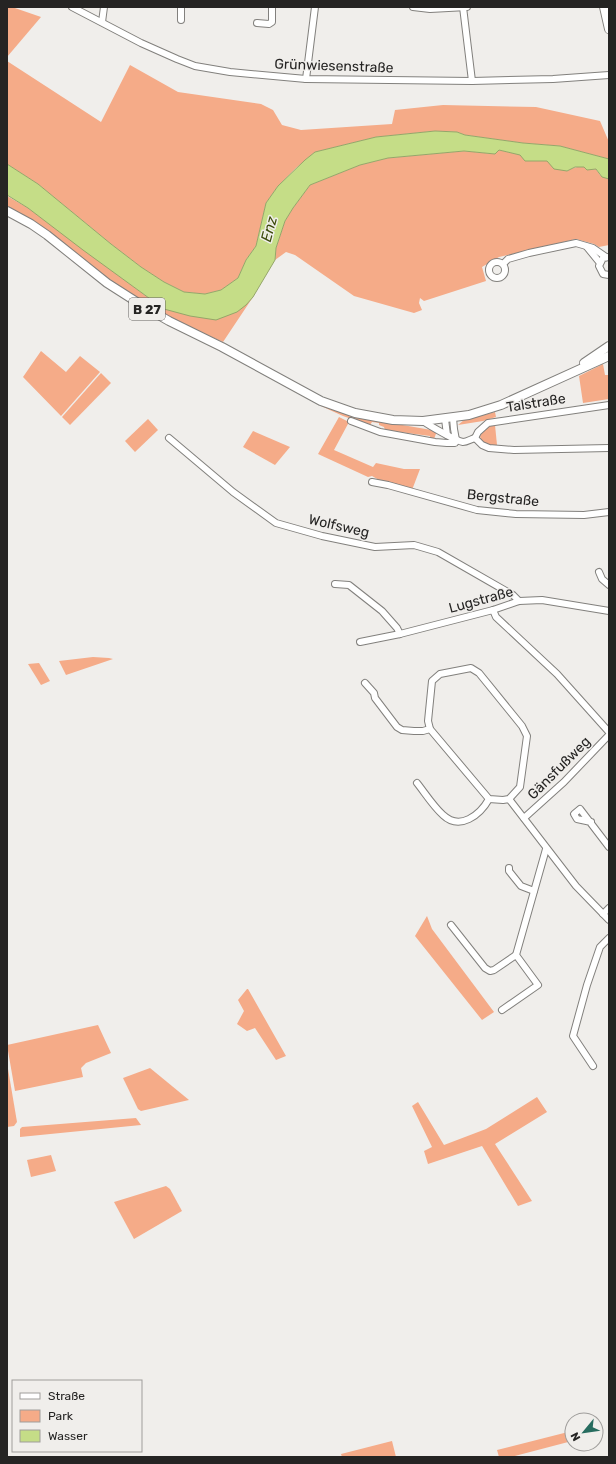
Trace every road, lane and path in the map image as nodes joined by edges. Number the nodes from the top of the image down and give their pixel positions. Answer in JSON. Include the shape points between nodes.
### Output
{"nodes":[{"id":1,"x":72,"y":7,"type":"edge"},
{"id":2,"x":104,"y":7,"type":"edge"},
{"id":3,"x":181,"y":7,"type":"edge"},
{"id":4,"x":265,"y":7,"type":"edge"},
{"id":5,"x":272,"y":7,"type":"edge"},
{"id":6,"x":315,"y":7,"type":"edge"},
{"id":7,"x":413,"y":7,"type":"edge"},
{"id":8,"x":463,"y":7,"type":"edge"},
{"id":9,"x":467,"y":7,"type":"edge"},
{"id":10,"x":604,"y":7,"type":"edge"},
{"id":11,"x":429,"y":8,"type":"edge"},
{"id":12,"x":181,"y":20,"type":"dead end"},
{"id":13,"x":102,"y":22,"type":"junction"},
{"id":14,"x":257,"y":23,"type":"dead end"},
{"id":15,"x":609,"y":29,"type":"edge"},
{"id":16,"x":609,"y":75,"type":"edge"},
{"id":17,"x":306,"y":79,"type":"junction"},
{"id":18,"x":472,"y":81,"type":"junction"},
{"id":19,"x":7,"y":211,"type":"edge"},
{"id":20,"x":587,"y":247,"type":"junction"},
{"id":21,"x":607,"y":257,"type":"edge"},
{"id":22,"x":600,"y":263,"type":"junction"},
{"id":23,"x":503,"y":264,"type":"dead end"},
{"id":24,"x":609,"y":276,"type":"edge"},
{"id":25,"x":609,"y":346,"type":"edge"},
{"id":26,"x":609,"y":356,"type":"edge"},
{"id":27,"x":564,"y":376,"type":"junction"},
{"id":28,"x":609,"y":405,"type":"edge"},
{"id":29,"x":454,"y":418,"type":"junction"},
{"id":30,"x":445,"y":419,"type":"junction"},
{"id":31,"x":351,"y":421,"type":"dead end"},
{"id":32,"x":423,"y":421,"type":"junction"},
{"id":33,"x":445,"y":433,"type":"junction"},
{"id":34,"x":169,"y":438,"type":"dead end"},
{"id":35,"x":475,"y":438,"type":"junction"},
{"id":36,"x":456,"y":440,"type":"junction"},
{"id":37,"x":441,"y":442,"type":"junction"},
{"id":38,"x":609,"y":448,"type":"edge"},
{"id":39,"x":372,"y":482,"type":"dead end"},
{"id":40,"x":609,"y":512,"type":"edge"},
{"id":41,"x":599,"y":572,"type":"dead end"},
{"id":42,"x":335,"y":584,"type":"dead end"},
{"id":43,"x":609,"y":585,"type":"edge"},
{"id":44,"x":519,"y":602,"type":"junction"},
{"id":45,"x":493,"y":610,"type":"junction"},
{"id":46,"x":609,"y":611,"type":"edge"},
{"id":47,"x":400,"y":634,"type":"junction"},
{"id":48,"x":360,"y":642,"type":"dead end"},
{"id":49,"x":365,"y":683,"type":"dead end"},
{"id":50,"x":430,"y":729,"type":"junction"},
{"id":51,"x":609,"y":734,"type":"edge"},
{"id":52,"x":417,"y":783,"type":"dead end"},
{"id":53,"x":489,"y":799,"type":"junction"},
{"id":54,"x":509,"y":799,"type":"junction"},
{"id":55,"x":524,"y":818,"type":"junction"},
{"id":56,"x":590,"y":822,"type":"dead end"},
{"id":57,"x":609,"y":847,"type":"edge"},
{"id":58,"x":546,"y":849,"type":"junction"},
{"id":59,"x":509,"y":868,"type":"dead end"},
{"id":60,"x":534,"y":891,"type":"junction"},
{"id":61,"x":609,"y":908,"type":"edge"},
{"id":62,"x":603,"y":914,"type":"junction"},
{"id":63,"x":609,"y":920,"type":"edge"},
{"id":64,"x":451,"y":925,"type":"dead end"},
{"id":65,"x":609,"y":938,"type":"edge"},
{"id":66,"x":516,"y":955,"type":"junction"},
{"id":67,"x":502,"y":1010,"type":"dead end"},
{"id":68,"x":593,"y":1066,"type":"dead end"}],
"edges":[{"from":1,"to":13,"type":"street","name":"Grünwiesenstraße"},
{"from":2,"to":13,"type":"street"},
{"from":3,"to":12,"type":"street"},
{"from":4,"to":5,"type":"street"},
{"from":5,"to":14,"type":"street","via":[[272,22]]},
{"from":6,"to":17,"type":"street"},
{"from":7,"to":11,"type":"street"},
{"from":8,"to":9,"type":"street"},
{"from":8,"to":11,"type":"street"},
{"from":8,"to":18,"type":"street"},
{"from":10,"to":15,"type":"main road"},
{"from":13,"to":17,"type":"street","name":"Grünwiesenstraße","via":[[154,49],[195,66]]},
{"from":16,"to":18,"type":"street","name":"Grünwiesenstraße"},
{"from":17,"to":18,"type":"street","name":"Grünwiesenstraße"},
{"from":19,"to":32,"type":"main road","number":"B 27","via":[[44,232],[107,283],[143,306],[316,398],[355,413],[394,420]]},
{"from":20,"to":21,"type":"street"},
{"from":20,"to":22,"type":"street"},
{"from":20,"to":23,"type":"street","via":[[576,243],[563,245],[508,259]]},
{"from":21,"to":22,"type":"street"},
{"from":22,"to":24,"type":"street","via":[[601,272]]},
{"from":25,"to":27,"type":"main road","number":"B 27"},
{"from":26,"to":27,"type":"main road","number":"B 27"},
{"from":27,"to":29,"type":"main road","number":"B 27","via":[[486,411]]},
{"from":28,"to":35,"type":"street","name":"Talstraße","via":[[488,423]]},
{"from":29,"to":30,"type":"main road","number":"B 27"},
{"from":29,"to":36,"type":"street"},
{"from":30,"to":32,"type":"main road","number":"B 27"},
{"from":30,"to":33,"type":"street"},
{"from":31,"to":37,"type":"street","via":[[380,432]]},
{"from":32,"to":33,"type":"street"},
{"from":33,"to":36,"type":"street"},
{"from":33,"to":37,"type":"street"},
{"from":34,"to":44,"type":"street","name":"Wolfsweg","via":[[233,492],[276,522],[322,536],[375,546],[414,546],[430,549],[513,595]]},
{"from":35,"to":36,"type":"street","via":[[464,442]]},
{"from":35,"to":38,"type":"street","via":[[489,448],[514,450]]},
{"from":36,"to":37,"type":"street","via":[[455,443]]},
{"from":39,"to":40,"type":"street","name":"Bergstraße","via":[[477,510],[516,514],[584,515]]},
{"from":41,"to":43,"type":"street"},
{"from":42,"to":47,"type":"street","via":[[348,585],[382,611]]},
{"from":44,"to":45,"type":"street","name":"Lugstraße"},
{"from":44,"to":46,"type":"street","name":"Lugstraße","via":[[542,600]]},
{"from":45,"to":47,"type":"street","name":"Lugstraße"},
{"from":45,"to":51,"type":"street","via":[[496,617],[557,674]]},
{"from":47,"to":48,"type":"street","name":"Lugstraße"},
{"from":49,"to":50,"type":"street","via":[[397,727],[402,730],[423,732]]},
{"from":50,"to":53,"type":"street"},
{"from":50,"to":54,"type":"street","via":[[428,721],[432,681],[440,674],[471,668],[478,673],[522,726],[527,736],[520,787]]},
{"from":51,"to":55,"type":"street","name":"Gänsfußweg","via":[[564,782]]},
{"from":52,"to":53,"type":"street","via":[[443,815],[459,822],[468,820],[484,808]]},
{"from":53,"to":54,"type":"street"},
{"from":54,"to":55,"type":"street"},
{"from":55,"to":58,"type":"street"},
{"from":56,"to":57,"type":"street"},
{"from":58,"to":60,"type":"street"},
{"from":58,"to":62,"type":"street"},
{"from":59,"to":60,"type":"street","via":[[521,886]]},
{"from":60,"to":66,"type":"street"},
{"from":61,"to":62,"type":"street"},
{"from":62,"to":63,"type":"street"},
{"from":64,"to":66,"type":"street","via":[[490,971]]},
{"from":65,"to":68,"type":"street","via":[[600,947],[573,1036]]},
{"from":66,"to":67,"type":"street","via":[[538,985]]}]}
